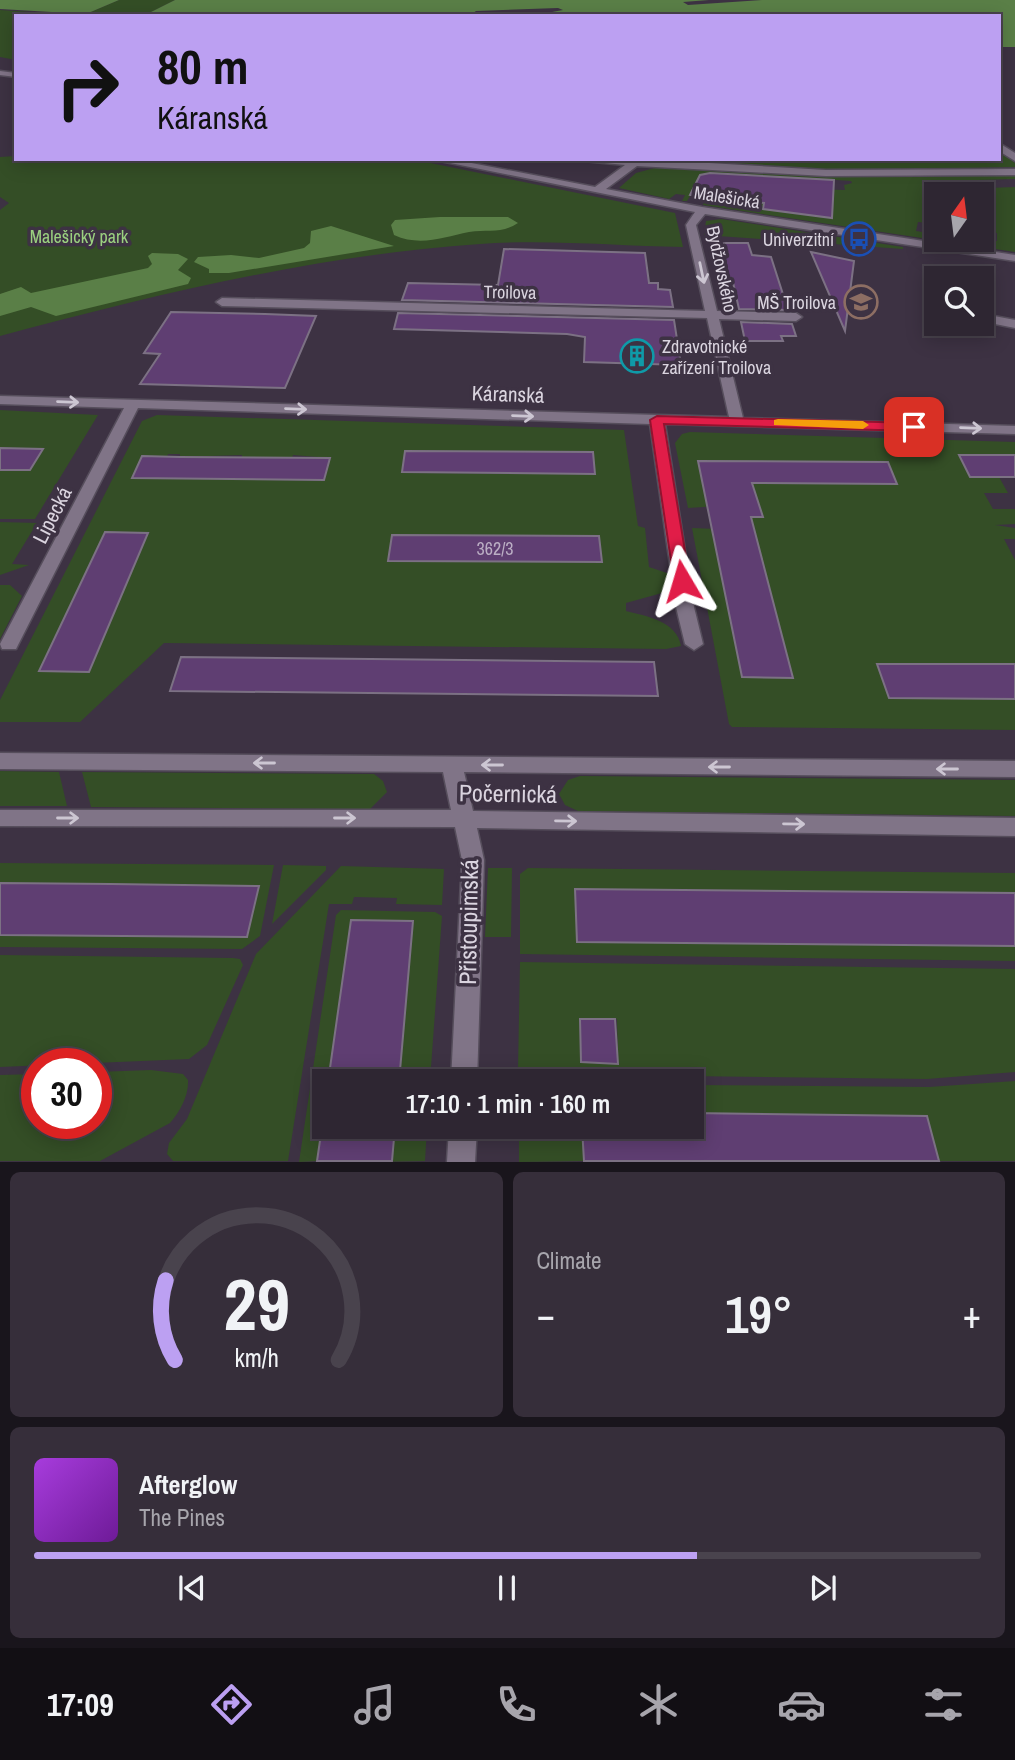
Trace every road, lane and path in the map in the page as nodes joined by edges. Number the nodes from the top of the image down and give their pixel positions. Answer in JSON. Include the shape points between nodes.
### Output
{"nodes":[{"id":1,"x":445,"y":161,"type":"edge"},
{"id":2,"x":637,"y":161,"type":"edge"},
{"id":3,"x":1015,"y":172,"type":"edge"},
{"id":4,"x":596,"y":191,"type":"junction"},
{"id":5,"x":702,"y":210,"type":"junction"},
{"id":6,"x":1015,"y":258,"type":"edge"},
{"id":7,"x":222,"y":302,"type":"dead end"},
{"id":8,"x":711,"y":315,"type":"junction"},
{"id":9,"x":796,"y":317,"type":"dead end"},
{"id":10,"x":994,"y":320,"type":"edge"},
{"id":11,"x":1015,"y":324,"type":"edge"},
{"id":12,"x":0,"y":400,"type":"edge"},
{"id":13,"x":133,"y":404,"type":"junction"},
{"id":14,"x":657,"y":420,"type":"junction"},
{"id":15,"x":737,"y":421,"type":"junction"},
{"id":16,"x":1015,"y":430,"type":"edge"},
{"id":17,"x":694,"y":644,"type":"dead end"},
{"id":18,"x":9,"y":645,"type":"dead end"},
{"id":19,"x":0,"y":761,"type":"edge"},
{"id":20,"x":452,"y":765,"type":"junction"},
{"id":21,"x":1015,"y":769,"type":"edge"},
{"id":22,"x":0,"y":818,"type":"edge"},
{"id":23,"x":462,"y":819,"type":"junction"},
{"id":24,"x":1015,"y":827,"type":"edge"},
{"id":25,"x":465,"y":1069,"type":"edge"},
{"id":26,"x":462,"y":1139,"type":"edge"},
{"id":27,"x":461,"y":1161,"type":"edge"}],
"edges":[{"from":1,"to":4,"type":"street","name":"Malešická"},
{"from":2,"to":3,"type":"street","via":[[826,173]]},
{"from":2,"to":4,"type":"street"},
{"from":4,"to":5,"type":"street","name":"Malešická"},
{"from":5,"to":6,"type":"street","name":"Malešická"},
{"from":5,"to":8,"type":"street","name":"Bydžovského","one_way":true,"via":[[691,225]]},
{"from":7,"to":8,"type":"street","name":"Troilova"},
{"from":8,"to":9,"type":"street","name":"Troilova"},
{"from":8,"to":15,"type":"street","name":"Bydžovského"},
{"from":10,"to":11,"type":"street"},
{"from":12,"to":13,"type":"street","name":"Káranská","one_way":true},
{"from":13,"to":14,"type":"street","name":"Káranská","one_way":true},
{"from":13,"to":18,"type":"street","name":"Lipecká"},
{"from":14,"to":15,"type":"street","name":"Káranská"},
{"from":14,"to":17,"type":"street"},
{"from":15,"to":16,"type":"street","name":"Káranská","one_way":true},
{"from":20,"to":19,"type":"street","name":"Počernická","one_way":true},
{"from":21,"to":20,"type":"street","name":"Počernická","one_way":true},
{"from":20,"to":23,"type":"street","name":"Přistoupimská"},
{"from":22,"to":23,"type":"street","name":"Počernická","one_way":true},
{"from":23,"to":24,"type":"street","name":"Počernická","one_way":true},
{"from":23,"to":25,"type":"street","name":"Přistoupimská","via":[[473,860]]},
{"from":26,"to":27,"type":"street"}]}
